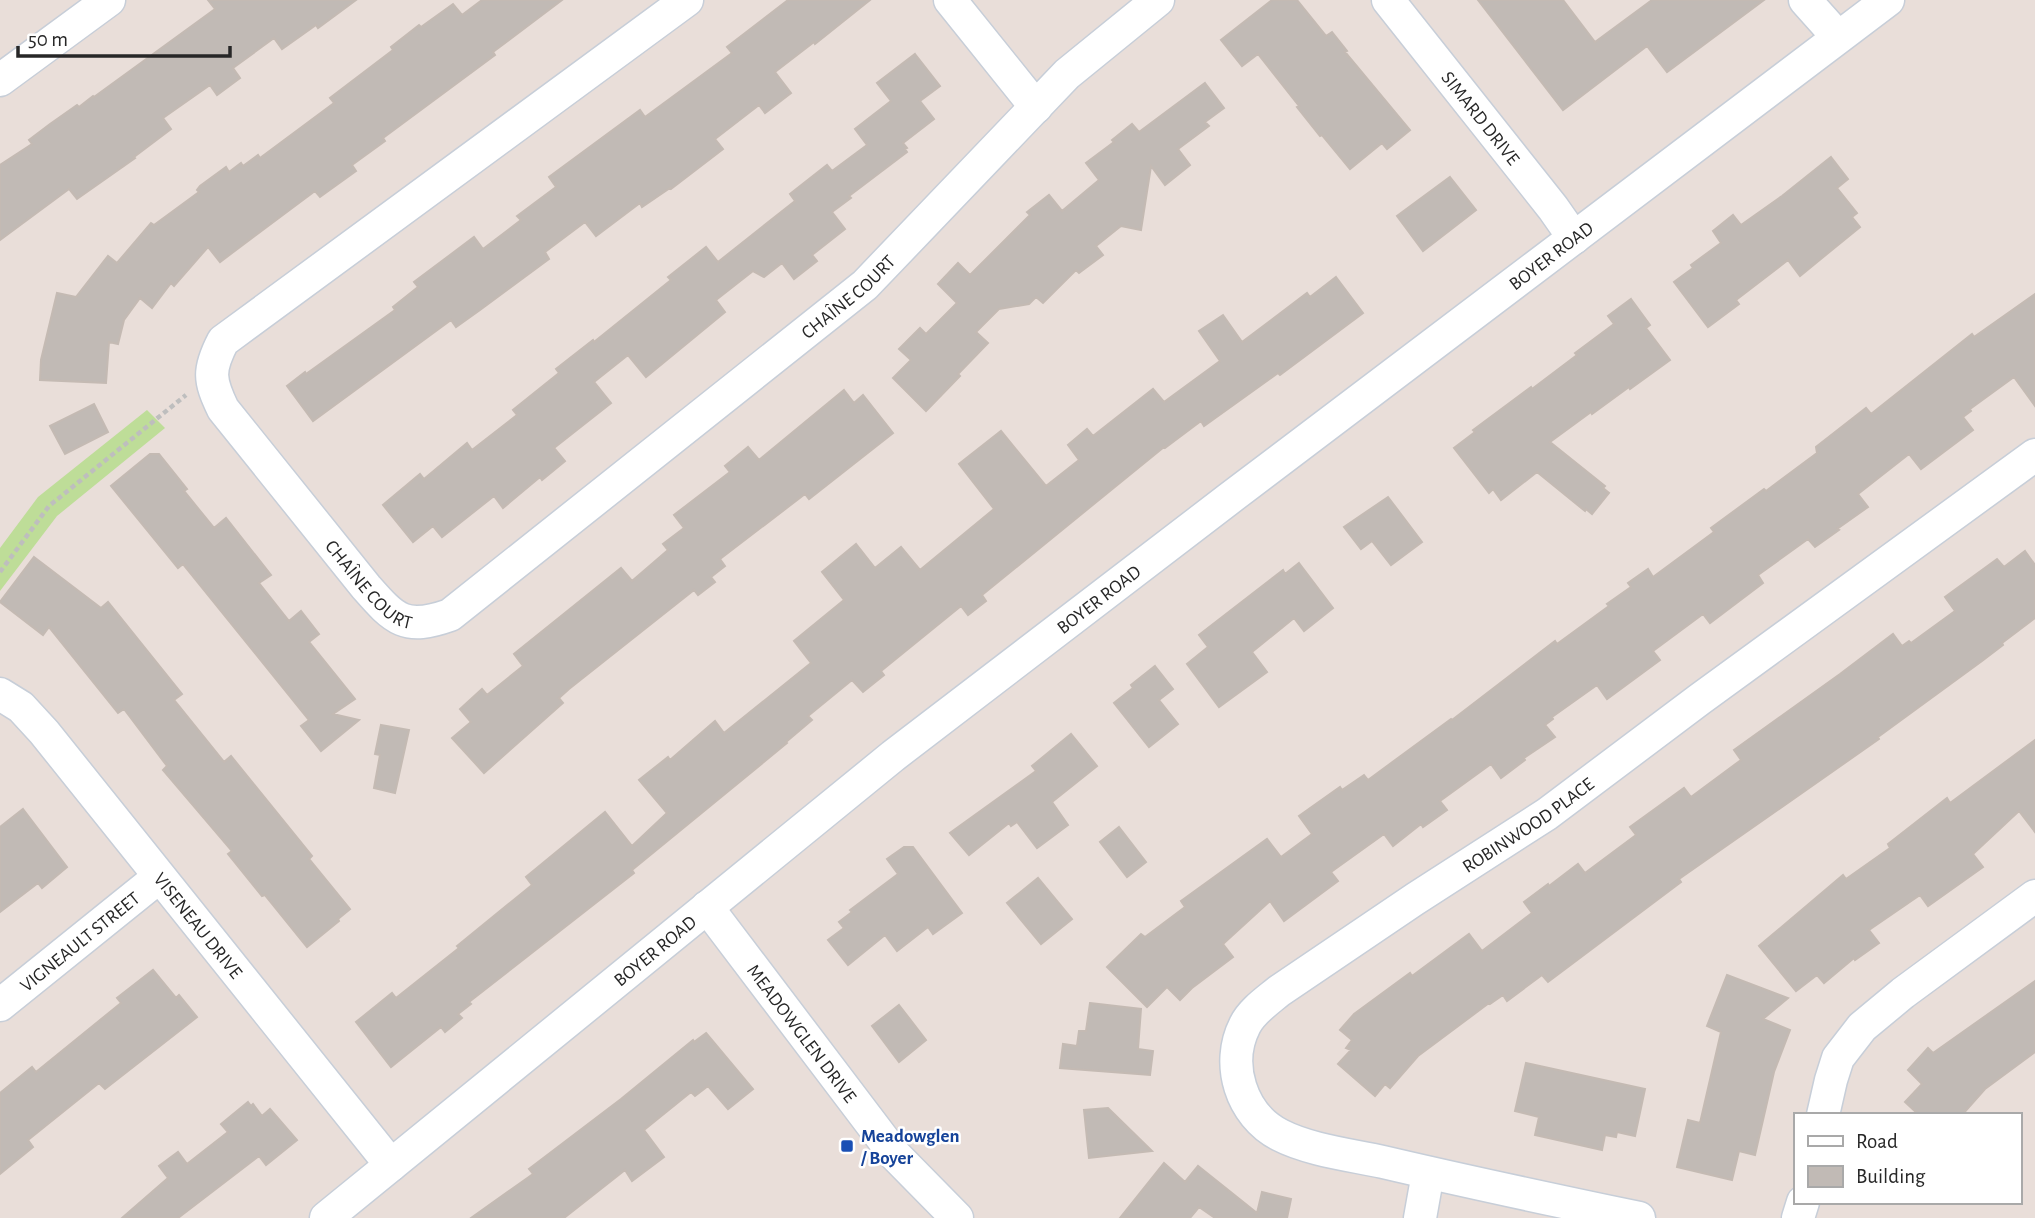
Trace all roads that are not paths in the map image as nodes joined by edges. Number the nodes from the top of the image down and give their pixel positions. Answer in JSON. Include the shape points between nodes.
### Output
{"nodes":[{"id":1,"x":108,"y":0,"type":"edge"},
{"id":2,"x":687,"y":0,"type":"edge"},
{"id":3,"x":950,"y":0,"type":"edge"},
{"id":4,"x":1158,"y":0,"type":"edge"},
{"id":5,"x":1388,"y":0,"type":"edge"},
{"id":6,"x":1805,"y":0,"type":"edge"},
{"id":7,"x":1888,"y":0,"type":"edge"},
{"id":8,"x":1838,"y":37,"type":"junction"},
{"id":9,"x":0,"y":80,"type":"edge"},
{"id":10,"x":1036,"y":107,"type":"junction"},
{"id":11,"x":1574,"y":238,"type":"junction"},
{"id":12,"x":2035,"y":455,"type":"edge"},
{"id":13,"x":0,"y":694,"type":"edge"},
{"id":14,"x":159,"y":877,"type":"junction"},
{"id":15,"x":2035,"y":895,"type":"edge"},
{"id":16,"x":707,"y":908,"type":"junction"},
{"id":17,"x":0,"y":1005,"type":"edge"},
{"id":18,"x":1823,"y":1113,"type":"edge"},
{"id":19,"x":391,"y":1165,"type":"junction"},
{"id":20,"x":1428,"y":1173,"type":"junction"},
{"id":21,"x":326,"y":1218,"type":"edge"},
{"id":22,"x":957,"y":1218,"type":"edge"},
{"id":23,"x":1420,"y":1218,"type":"edge"},
{"id":24,"x":1639,"y":1218,"type":"edge"}],
"edges":[{"from":1,"to":9,"type":"street"},
{"from":2,"to":10,"type":"street","name":"CHAÎNE COURT","via":[[223,341],[213,361],[212,377],[223,409],[388,612],[402,620],[417,624],[450,615],[865,285]]},
{"from":3,"to":10,"type":"street"},
{"from":4,"to":10,"type":"street","name":"CHAÎNE COURT","via":[[1067,75]]},
{"from":5,"to":11,"type":"street","name":"SIMARD DRIVE"},
{"from":6,"to":8,"type":"street"},
{"from":7,"to":8,"type":"street","name":"BOYER ROAD"},
{"from":8,"to":11,"type":"street","name":"BOYER ROAD"},
{"from":11,"to":16,"type":"street","name":"BOYER ROAD","via":[[893,756]]},
{"from":12,"to":20,"type":"street","name":"ROBINWOOD PLACE","via":[[1547,814],[1306,971],[1260,1006],[1245,1024],[1236,1055],[1238,1083],[1247,1105],[1263,1124],[1305,1144]]},
{"from":13,"to":14,"type":"street","name":"VISENEAU DRIVE","via":[[21,707],[44,732]]},
{"from":14,"to":17,"type":"street","name":"VIGNEAULT STREET"},
{"from":14,"to":19,"type":"street","name":"VISENEAU DRIVE"},
{"from":15,"to":18,"type":"street","via":[[1862,1027],[1838,1058]]},
{"from":16,"to":19,"type":"street","name":"BOYER ROAD"},
{"from":16,"to":22,"type":"street","name":"MEADOWGLEN DRIVE","via":[[895,1155]]},
{"from":19,"to":21,"type":"street","name":"BOYER ROAD"},
{"from":20,"to":23,"type":"street"},
{"from":20,"to":24,"type":"street","name":"ROBINWOOD PLACE"}]}
